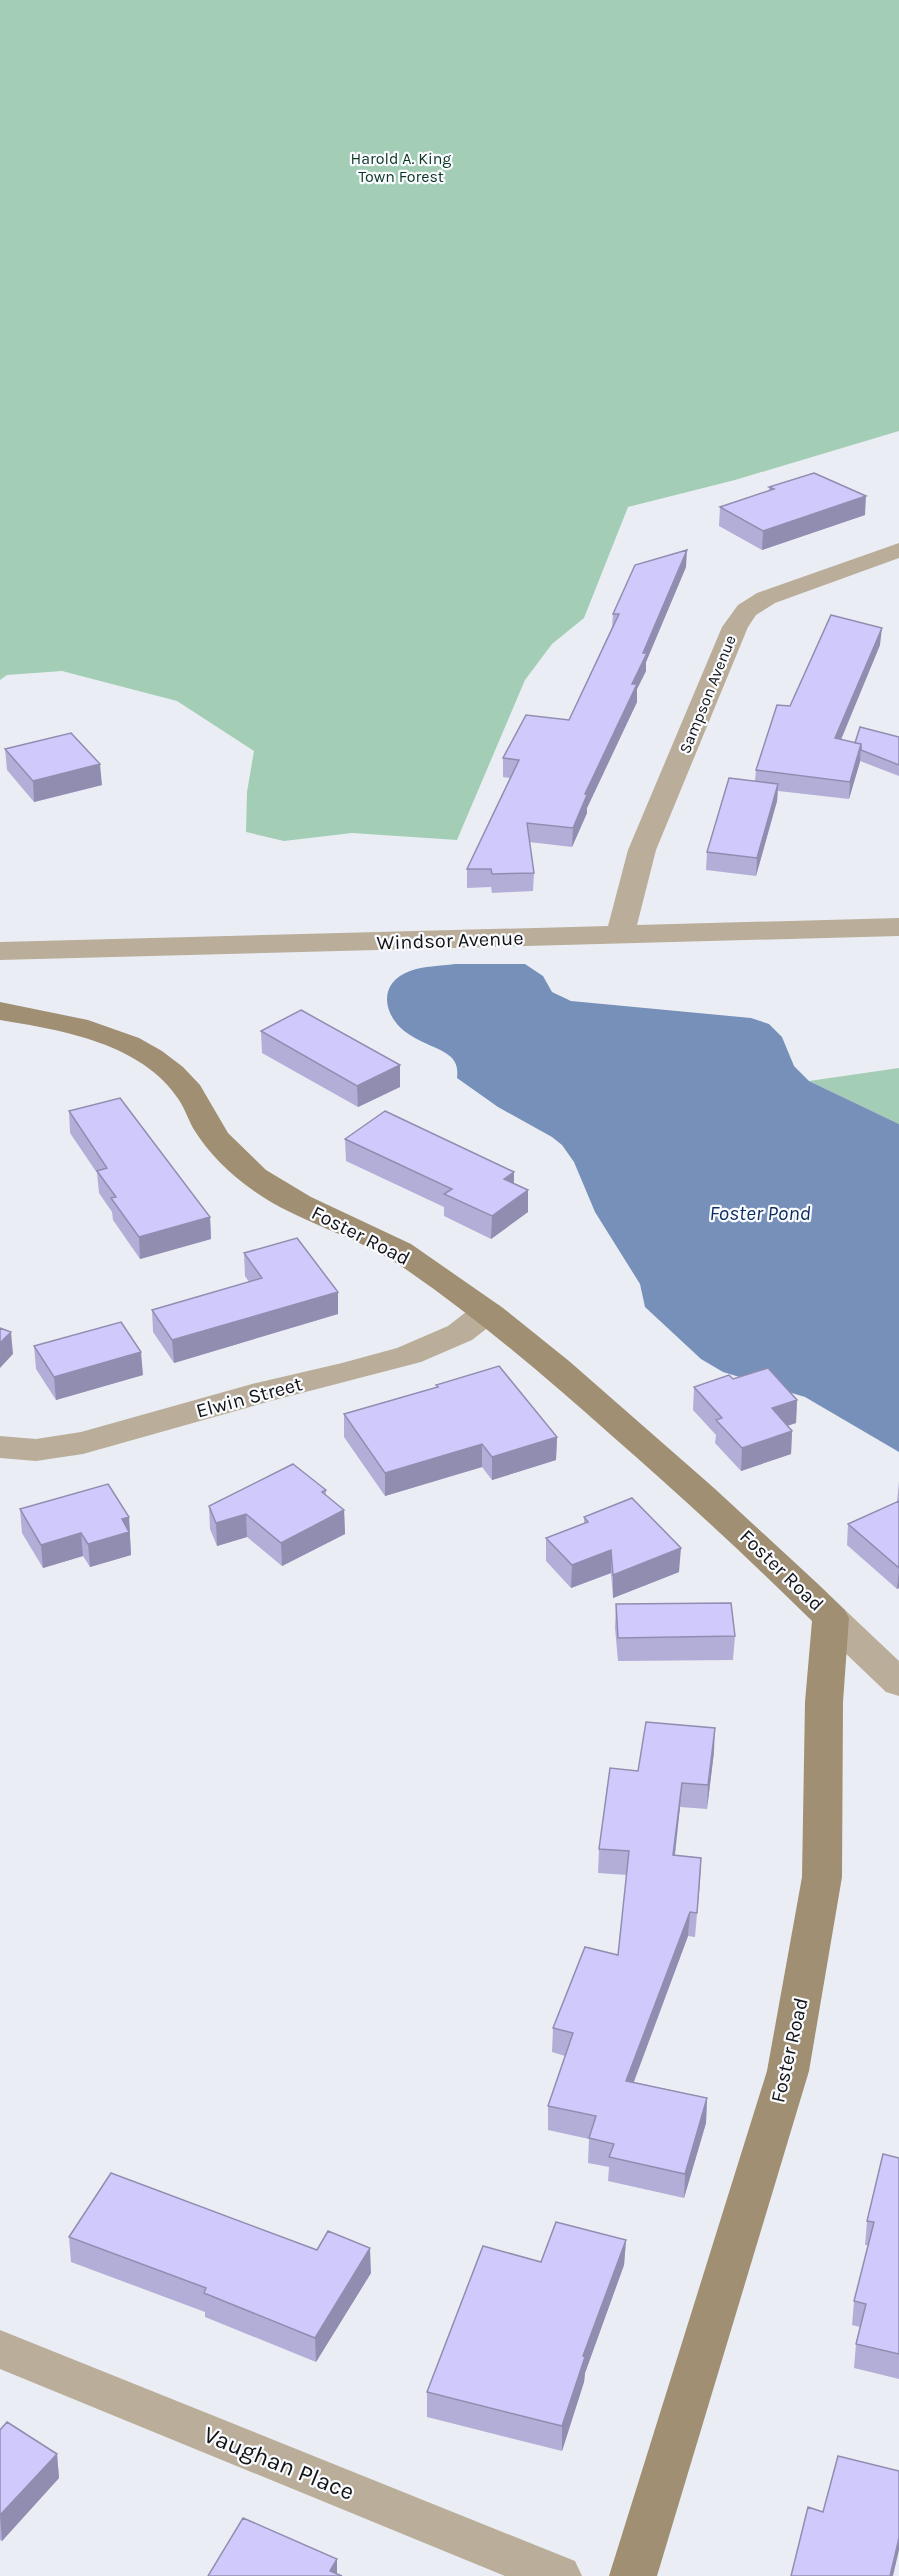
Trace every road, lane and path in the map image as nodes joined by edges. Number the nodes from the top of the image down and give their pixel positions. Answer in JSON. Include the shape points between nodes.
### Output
{"nodes":[{"id":1,"x":899,"y":550,"type":"edge"},
{"id":2,"x":899,"y":927,"type":"edge"},
{"id":3,"x":620,"y":935,"type":"junction"},
{"id":4,"x":0,"y":951,"type":"edge"},
{"id":5,"x":0,"y":1011,"type":"edge"},
{"id":6,"x":487,"y":1312,"type":"junction"},
{"id":7,"x":0,"y":1447,"type":"edge"},
{"id":8,"x":831,"y":1618,"type":"junction"},
{"id":9,"x":899,"y":1683,"type":"edge"},
{"id":10,"x":0,"y":2349,"type":"edge"},
{"id":11,"x":558,"y":2576,"type":"edge"},
{"id":12,"x":633,"y":2576,"type":"edge"}],
"edges":[{"from":1,"to":3,"type":"street","name":"Sampson Avenue","via":[[766,598],[747,610],[735,627],[642,850]]},
{"from":2,"to":3,"type":"street","name":"Windsor Avenue"},
{"from":3,"to":4,"type":"street","name":"Windsor Avenue"},
{"from":5,"to":6,"type":"street","name":"Foster Road","via":[[94,1032],[154,1057],[190,1092],[212,1134],[269,1187],[317,1214],[392,1246]]},
{"from":6,"to":7,"type":"street","name":"Elwin Street","via":[[460,1333],[409,1355],[348,1372],[83,1443],[36,1450]]},
{"from":6,"to":8,"type":"street","name":"Foster Road","via":[[530,1344],[734,1524]]},
{"from":8,"to":9,"type":"street"},
{"from":8,"to":12,"type":"street","name":"Foster Road","via":[[824,1702],[822,1877],[788,2071]]},
{"from":10,"to":11,"type":"street","name":"Vaughan Place"}]}
